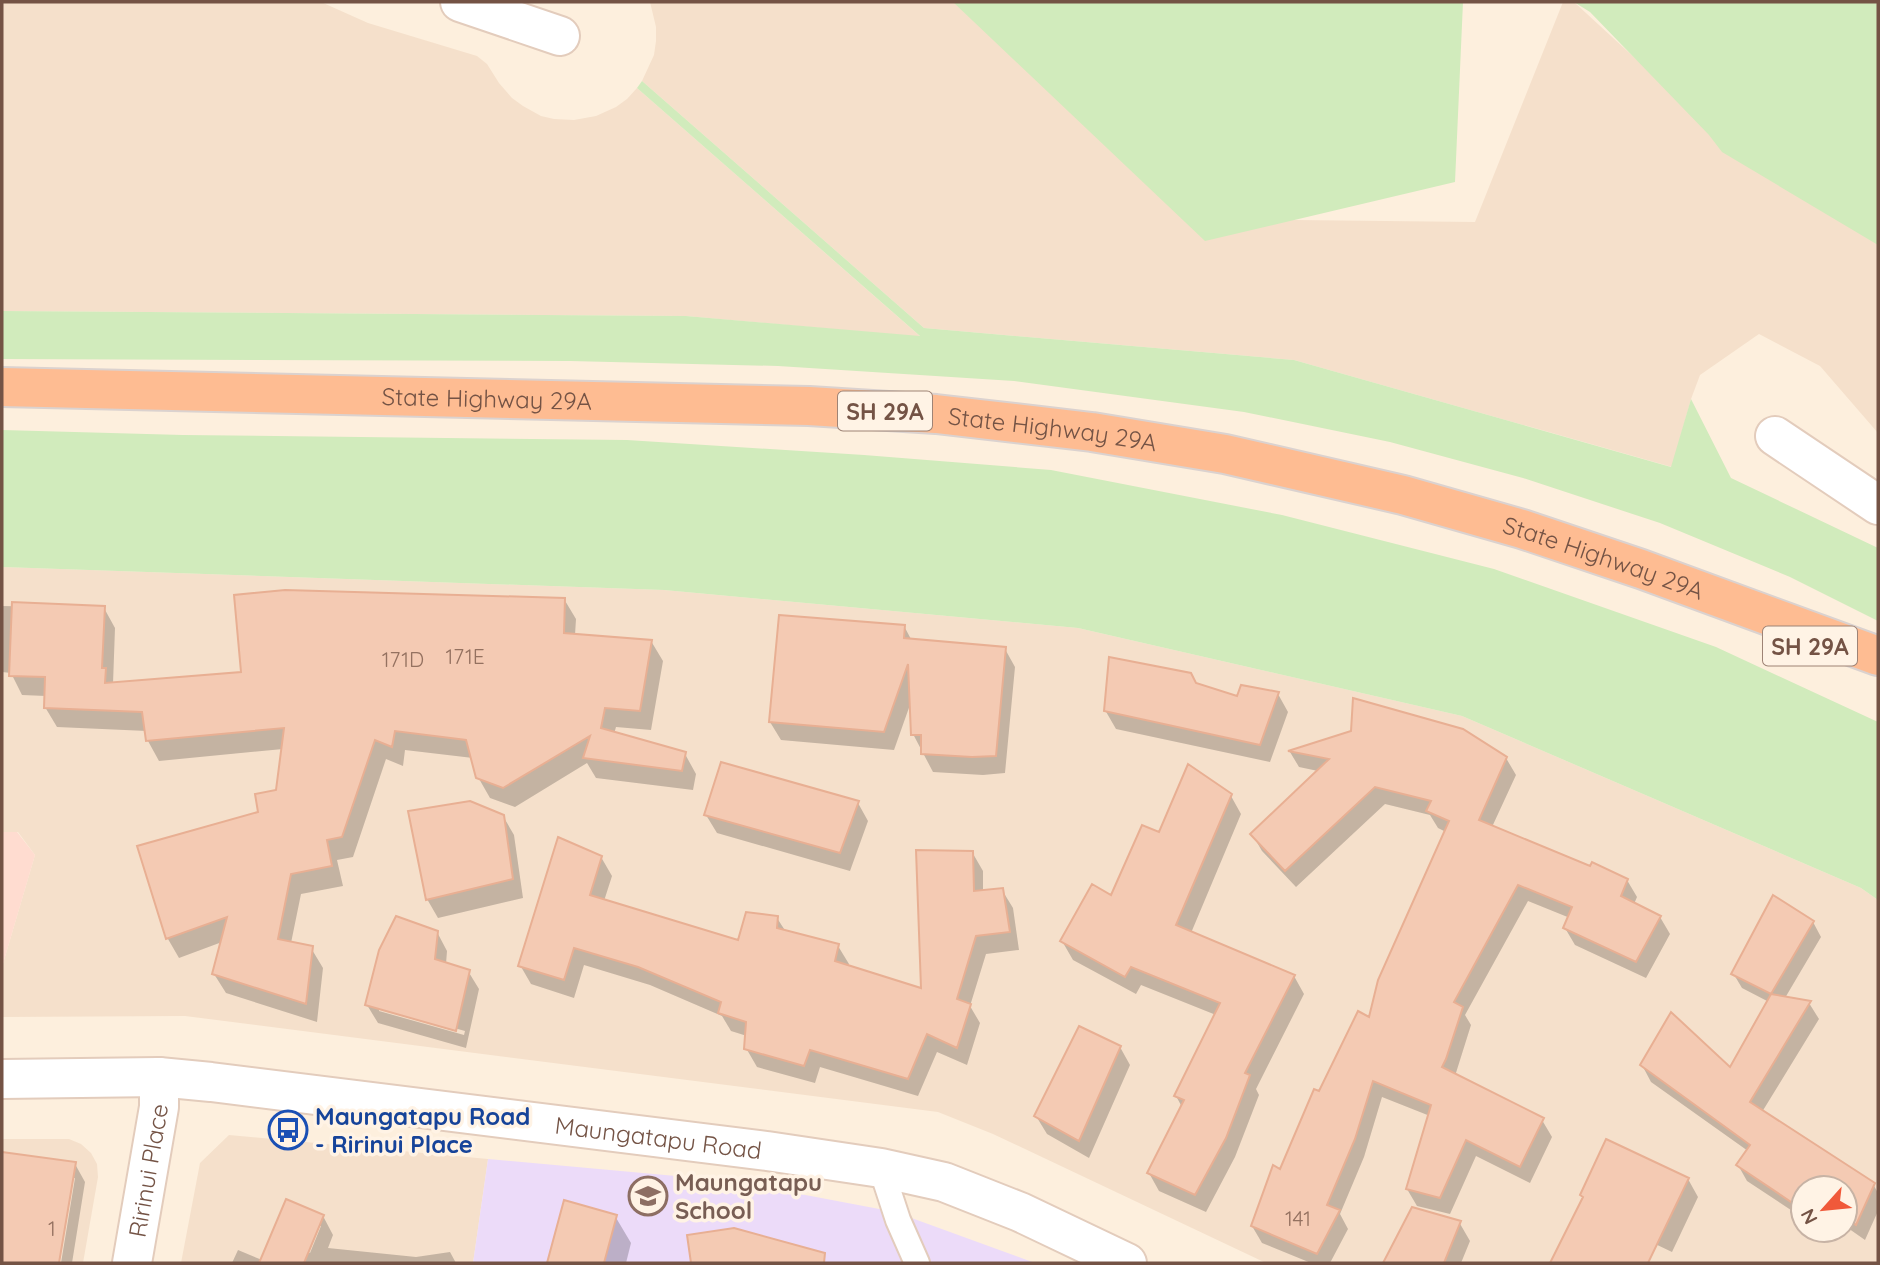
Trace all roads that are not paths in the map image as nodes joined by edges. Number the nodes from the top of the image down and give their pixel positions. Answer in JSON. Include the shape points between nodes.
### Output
{"nodes":[{"id":1,"x":460,"y":2,"type":"edge"},
{"id":2,"x":559,"y":36,"type":"dead end"},
{"id":3,"x":2,"y":387,"type":"edge"},
{"id":4,"x":1774,"y":436,"type":"dead end"},
{"id":5,"x":1878,"y":505,"type":"edge"},
{"id":6,"x":1743,"y":607,"type":"junction"},
{"id":7,"x":1878,"y":656,"type":"edge"},
{"id":8,"x":1878,"y":685,"type":"edge"},
{"id":9,"x":159,"y":1077,"type":"junction"},
{"id":10,"x":2,"y":1079,"type":"edge"},
{"id":11,"x":881,"y":1168,"type":"junction"},
{"id":12,"x":132,"y":1263,"type":"edge"},
{"id":13,"x":916,"y":1263,"type":"edge"},
{"id":14,"x":1127,"y":1263,"type":"edge"}],
"edges":[{"from":1,"to":2,"type":"street"},
{"from":3,"to":6,"type":"highway","name":"State Highway 29A","number":"SH 29A","via":[[808,406],[936,414],[1093,432],[1225,454],[1403,495],[1535,533]]},
{"from":4,"to":5,"type":"street"},
{"from":6,"to":7,"type":"highway","name":"State Highway 29A","number":"SH 29A"},
{"from":6,"to":8,"type":"highway","name":"State Highway 29A","number":"SH 29A"},
{"from":9,"to":10,"type":"street","name":"Maungatapu Road"},
{"from":9,"to":11,"type":"street","name":"Maungatapu Road"},
{"from":9,"to":12,"type":"street","name":"Ririnui Place","via":[[159,1107]]},
{"from":11,"to":13,"type":"lane"},
{"from":11,"to":14,"type":"street","name":"Maungatapu Road","via":[[944,1182]]}]}
